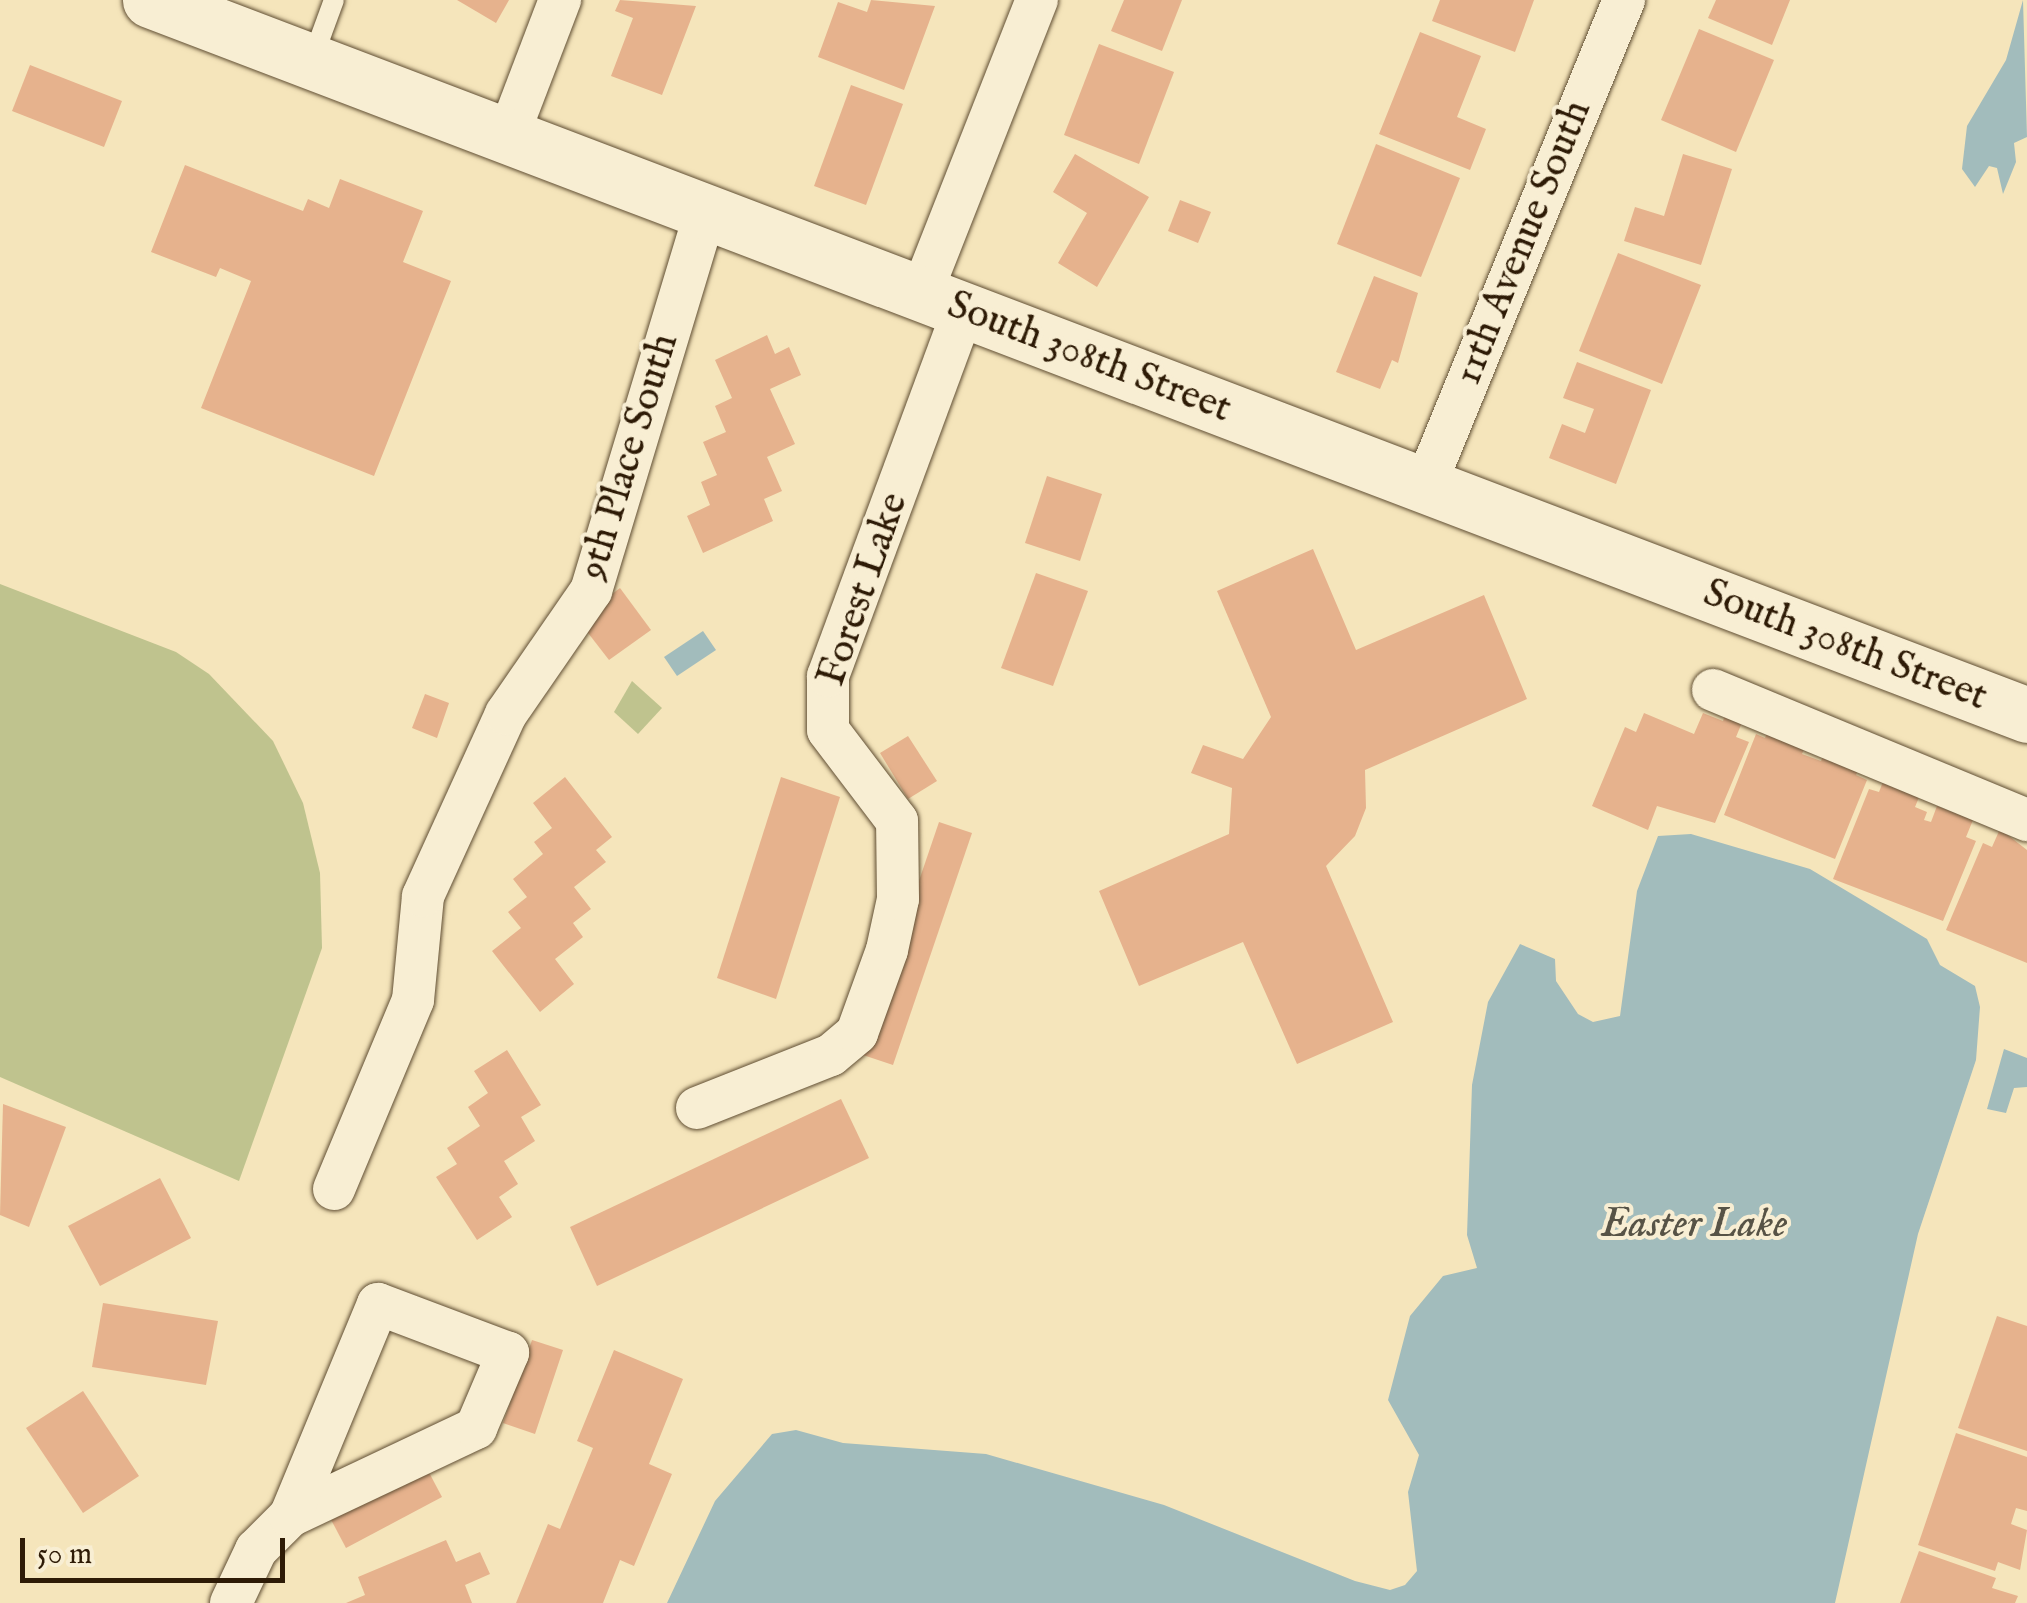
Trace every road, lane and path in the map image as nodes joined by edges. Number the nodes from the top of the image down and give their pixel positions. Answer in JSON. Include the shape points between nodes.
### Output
{"nodes":[{"id":1,"x":150,"y":0,"type":"edge"},
{"id":2,"x":334,"y":0,"type":"edge"},
{"id":3,"x":560,"y":0,"type":"edge"},
{"id":4,"x":1037,"y":0,"type":"edge"},
{"id":5,"x":1624,"y":0,"type":"edge"},
{"id":6,"x":311,"y":62,"type":"junction"},
{"id":7,"x":508,"y":136,"type":"junction"},
{"id":8,"x":706,"y":211,"type":"junction"},
{"id":9,"x":942,"y":302,"type":"junction"},
{"id":10,"x":1424,"y":486,"type":"junction"},
{"id":11,"x":1714,"y":690,"type":"dead end"},
{"id":12,"x":2027,"y":715,"type":"edge"},
{"id":13,"x":2027,"y":820,"type":"edge"},
{"id":14,"x":697,"y":1108,"type":"dead end"},
{"id":15,"x":334,"y":1189,"type":"dead end"},
{"id":16,"x":290,"y":1516,"type":"junction"},
{"id":17,"x":231,"y":1603,"type":"edge"}],
"edges":[{"from":1,"to":6,"type":"street","name":"South 308th Street"},
{"from":2,"to":6,"type":"lane"},
{"from":3,"to":7,"type":"street"},
{"from":4,"to":9,"type":"street","name":"Forest Lake"},
{"from":5,"to":10,"type":"street","name":"11th Avenue South"},
{"from":6,"to":7,"type":"street","name":"South 308th Street"},
{"from":7,"to":8,"type":"street","name":"South 308th Street"},
{"from":8,"to":9,"type":"street","name":"South 308th Street"},
{"from":8,"to":15,"type":"street","name":"9th Place South","via":[[590,592],[506,714],[423,896],[413,1000]]},
{"from":9,"to":10,"type":"street","name":"South 308th Street"},
{"from":9,"to":14,"type":"street","name":"Forest Lake","via":[[828,676],[828,730],[897,821],[898,899],[882,966],[857,1034],[831,1055]]},
{"from":10,"to":12,"type":"street","name":"South 308th Street"},
{"from":11,"to":13,"type":"street"},
{"from":16,"to":16,"type":"street","via":[[476,1428],[508,1352],[378,1304]]},
{"from":16,"to":17,"type":"street","via":[[256,1550]]}]}
